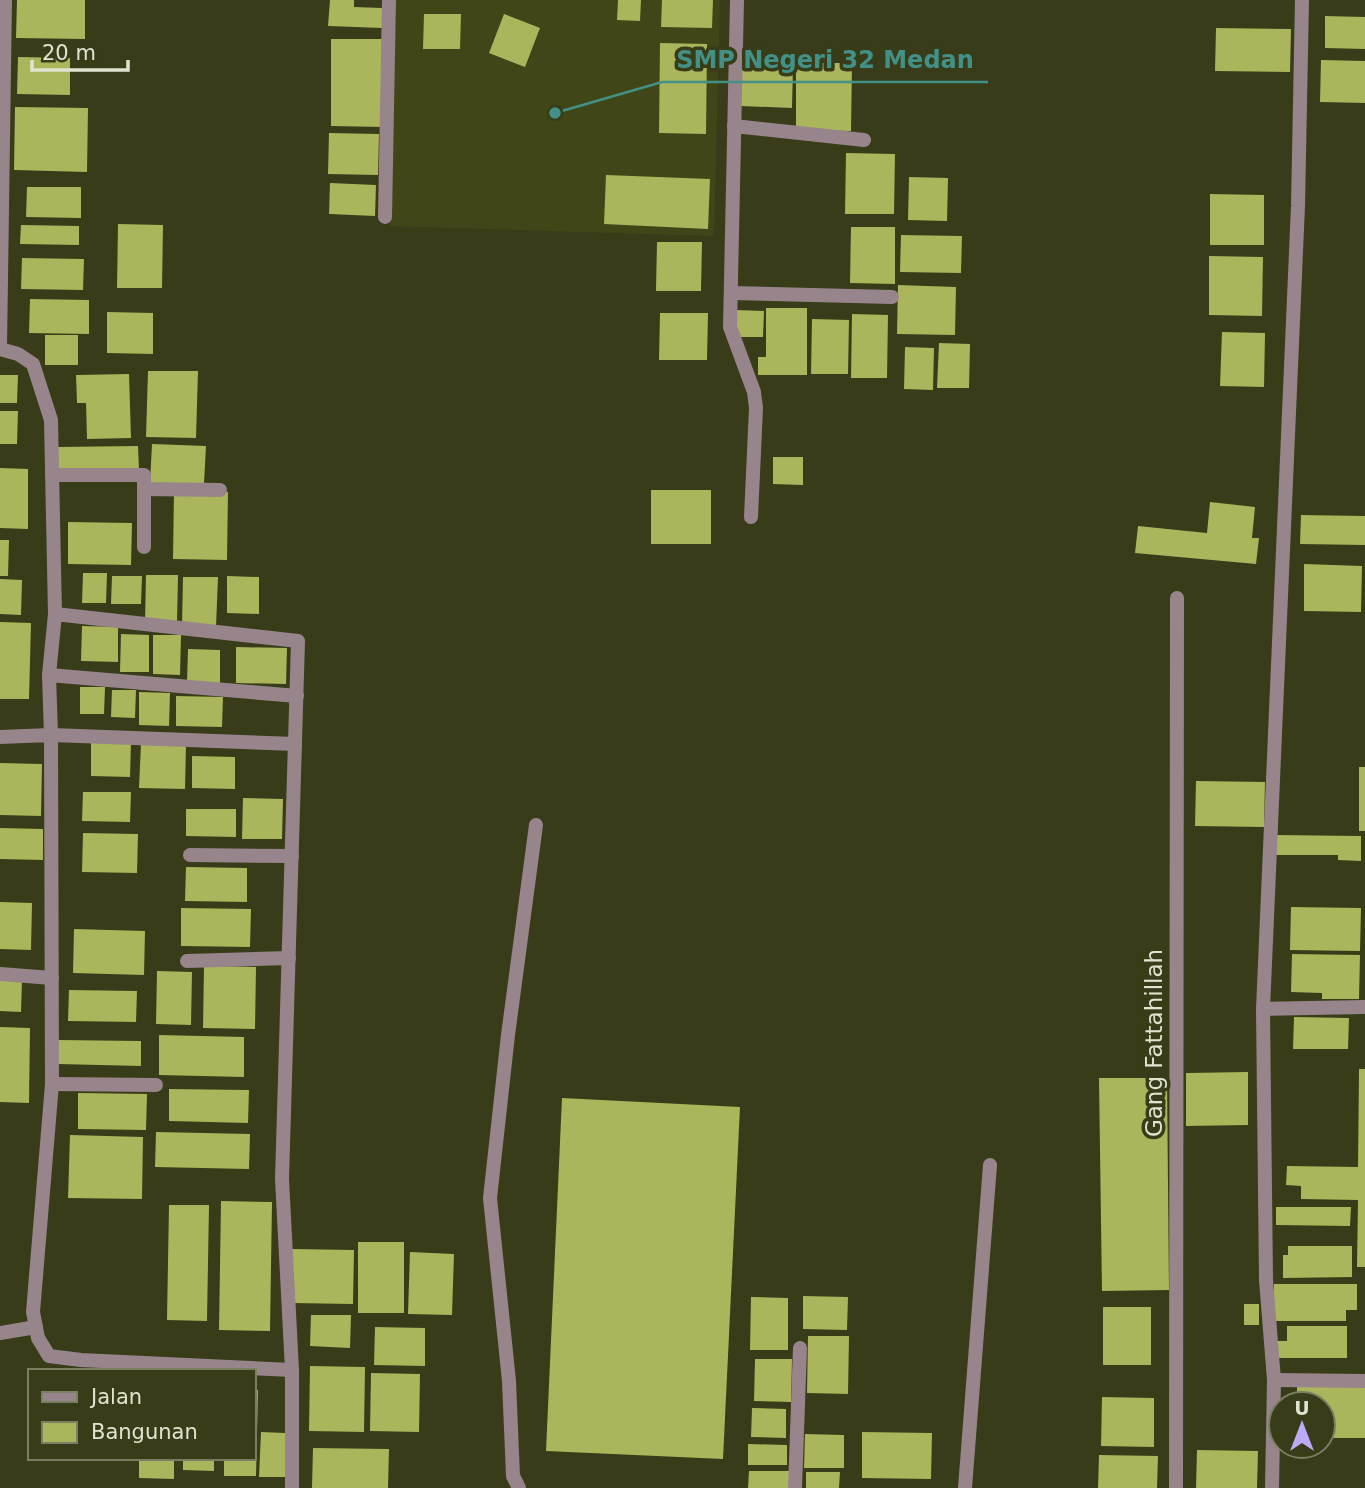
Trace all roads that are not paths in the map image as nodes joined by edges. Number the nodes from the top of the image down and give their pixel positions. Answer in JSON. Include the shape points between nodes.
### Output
{"nodes":[{"id":1,"x":5,"y":0,"type":"edge"},
{"id":2,"x":389,"y":0,"type":"edge"},
{"id":3,"x":737,"y":0,"type":"edge"},
{"id":4,"x":1302,"y":0,"type":"edge"},
{"id":5,"x":734,"y":126,"type":"junction"},
{"id":6,"x":864,"y":140,"type":"dead end"},
{"id":7,"x":385,"y":217,"type":"dead end"},
{"id":8,"x":731,"y":293,"type":"junction"},
{"id":9,"x":892,"y":297,"type":"dead end"},
{"id":10,"x":0,"y":349,"type":"edge"},
{"id":11,"x":52,"y":475,"type":"junction"},
{"id":12,"x":144,"y":489,"type":"junction"},
{"id":13,"x":220,"y":489,"type":"dead end"},
{"id":14,"x":751,"y":517,"type":"dead end"},
{"id":15,"x":144,"y":547,"type":"dead end"},
{"id":16,"x":1177,"y":598,"type":"dead end"},
{"id":17,"x":55,"y":614,"type":"junction"},
{"id":18,"x":48,"y":675,"type":"junction"},
{"id":19,"x":297,"y":696,"type":"junction"},
{"id":20,"x":51,"y":735,"type":"junction"},
{"id":21,"x":0,"y":737,"type":"edge"},
{"id":22,"x":295,"y":744,"type":"junction"},
{"id":23,"x":536,"y":825,"type":"dead end"},
{"id":24,"x":190,"y":855,"type":"dead end"},
{"id":25,"x":292,"y":856,"type":"junction"},
{"id":26,"x":289,"y":958,"type":"junction"},
{"id":27,"x":187,"y":961,"type":"dead end"},
{"id":28,"x":0,"y":974,"type":"edge"},
{"id":29,"x":52,"y":978,"type":"junction"},
{"id":30,"x":1365,"y":1007,"type":"edge"},
{"id":31,"x":1263,"y":1009,"type":"junction"},
{"id":32,"x":52,"y":1084,"type":"junction"},
{"id":33,"x":156,"y":1085,"type":"dead end"},
{"id":34,"x":990,"y":1166,"type":"dead end"},
{"id":35,"x":36,"y":1327,"type":"junction"},
{"id":36,"x":0,"y":1333,"type":"edge"},
{"id":37,"x":800,"y":1348,"type":"dead end"},
{"id":38,"x":292,"y":1370,"type":"junction"},
{"id":39,"x":1274,"y":1380,"type":"junction"},
{"id":40,"x":1365,"y":1381,"type":"edge"},
{"id":41,"x":292,"y":1488,"type":"edge"},
{"id":42,"x":519,"y":1488,"type":"edge"},
{"id":43,"x":795,"y":1488,"type":"edge"},
{"id":44,"x":965,"y":1488,"type":"edge"},
{"id":45,"x":1176,"y":1488,"type":"edge"},
{"id":46,"x":1272,"y":1488,"type":"edge"}],
"edges":[{"from":1,"to":10,"type":"street"},
{"from":2,"to":7,"type":"street"},
{"from":3,"to":5,"type":"street"},
{"from":4,"to":31,"type":"street"},
{"from":5,"to":6,"type":"street"},
{"from":5,"to":8,"type":"street"},
{"from":8,"to":9,"type":"street"},
{"from":8,"to":14,"type":"street","via":[[730,327],[756,408]]},
{"from":10,"to":11,"type":"street","via":[[33,364],[51,420]]},
{"from":11,"to":12,"type":"street","via":[[144,475]]},
{"from":11,"to":17,"type":"street"},
{"from":12,"to":13,"type":"street"},
{"from":12,"to":15,"type":"street"},
{"from":16,"to":45,"type":"street","name":"Gang Fattahillah"},
{"from":17,"to":18,"type":"street"},
{"from":17,"to":19,"type":"street","via":[[298,641]]},
{"from":18,"to":19,"type":"street"},
{"from":18,"to":20,"type":"street"},
{"from":19,"to":22,"type":"street"},
{"from":20,"to":21,"type":"street"},
{"from":20,"to":22,"type":"street"},
{"from":20,"to":29,"type":"street"},
{"from":22,"to":25,"type":"street"},
{"from":23,"to":42,"type":"street","via":[[490,1198],[509,1381],[513,1476]]},
{"from":24,"to":25,"type":"street"},
{"from":25,"to":26,"type":"street"},
{"from":26,"to":27,"type":"street"},
{"from":26,"to":38,"type":"street","via":[[282,1179]]},
{"from":28,"to":29,"type":"street"},
{"from":29,"to":32,"type":"street"},
{"from":30,"to":31,"type":"street"},
{"from":31,"to":39,"type":"street","via":[[1266,1280]]},
{"from":32,"to":33,"type":"street"},
{"from":32,"to":35,"type":"street","via":[[33,1312]]},
{"from":34,"to":44,"type":"street"},
{"from":35,"to":36,"type":"street"},
{"from":35,"to":38,"type":"street","via":[[49,1356]]},
{"from":37,"to":43,"type":"street"},
{"from":38,"to":41,"type":"street"},
{"from":39,"to":40,"type":"street"},
{"from":39,"to":46,"type":"street"}]}
